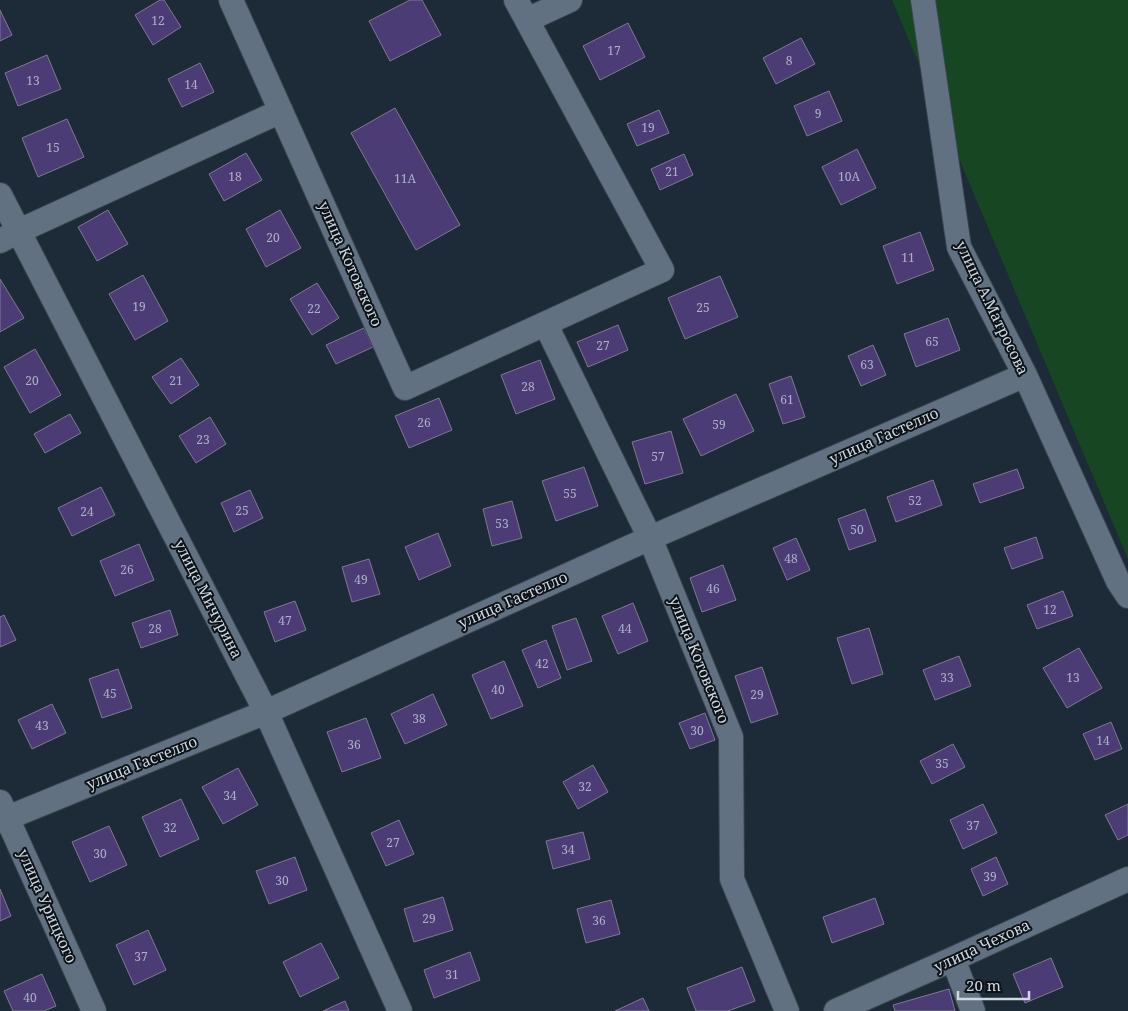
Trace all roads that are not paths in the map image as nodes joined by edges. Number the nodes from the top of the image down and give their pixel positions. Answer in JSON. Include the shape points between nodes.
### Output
{"nodes":[{"id":1,"x":231,"y":0,"type":"edge"},
{"id":2,"x":570,"y":0,"type":"edge"},
{"id":3,"x":924,"y":0,"type":"edge"},
{"id":4,"x":522,"y":10,"type":"edge"},
{"id":5,"x":281,"y":111,"type":"junction"},
{"id":6,"x":0,"y":195,"type":"edge"},
{"id":7,"x":9,"y":236,"type":"edge"},
{"id":8,"x":546,"y":325,"type":"junction"},
{"id":9,"x":1025,"y":375,"type":"junction"},
{"id":10,"x":650,"y":538,"type":"junction"},
{"id":11,"x":1128,"y":596,"type":"edge"},
{"id":12,"x":266,"y":712,"type":"junction"},
{"id":13,"x":3,"y":814,"type":"edge"},
{"id":14,"x":1128,"y":879,"type":"edge"},
{"id":15,"x":953,"y":959,"type":"junction"},
{"id":16,"x":94,"y":1011,"type":"edge"},
{"id":17,"x":400,"y":1011,"type":"edge"},
{"id":18,"x":787,"y":1011,"type":"edge"},
{"id":19,"x":836,"y":1011,"type":"edge"},
{"id":20,"x":973,"y":1011,"type":"edge"}],
"edges":[{"from":1,"to":5,"type":"street","name":"улица Котовского"},
{"from":2,"to":4,"type":"street"},
{"from":3,"to":9,"type":"street","name":"улица А.Матросова","via":[[959,246]]},
{"from":4,"to":8,"type":"street","name":"улица Котовского","via":[[662,270]]},
{"from":5,"to":7,"type":"street"},
{"from":5,"to":8,"type":"street","name":"улица Котовского","via":[[405,388]]},
{"from":6,"to":7,"type":"street","name":"улица Мичурина"},
{"from":7,"to":12,"type":"street","name":"улица Мичурина"},
{"from":8,"to":10,"type":"street","name":"улица Котовского"},
{"from":9,"to":10,"type":"street","name":"улица Гастелло"},
{"from":9,"to":11,"type":"street","name":"улица А.Матросова","via":[[1118,581]]},
{"from":10,"to":12,"type":"street","name":"улица Гастелло"},
{"from":10,"to":18,"type":"street","name":"улица Котовского","via":[[731,737],[732,879]]},
{"from":12,"to":13,"type":"street","name":"улица Гастелло"},
{"from":12,"to":17,"type":"street","name":"улица Мичурина"},
{"from":13,"to":16,"type":"street","name":"улица Урицкого"},
{"from":14,"to":15,"type":"street","name":"улица Чехова"},
{"from":15,"to":19,"type":"street","name":"улица Чехова"},
{"from":15,"to":20,"type":"street"}]}
